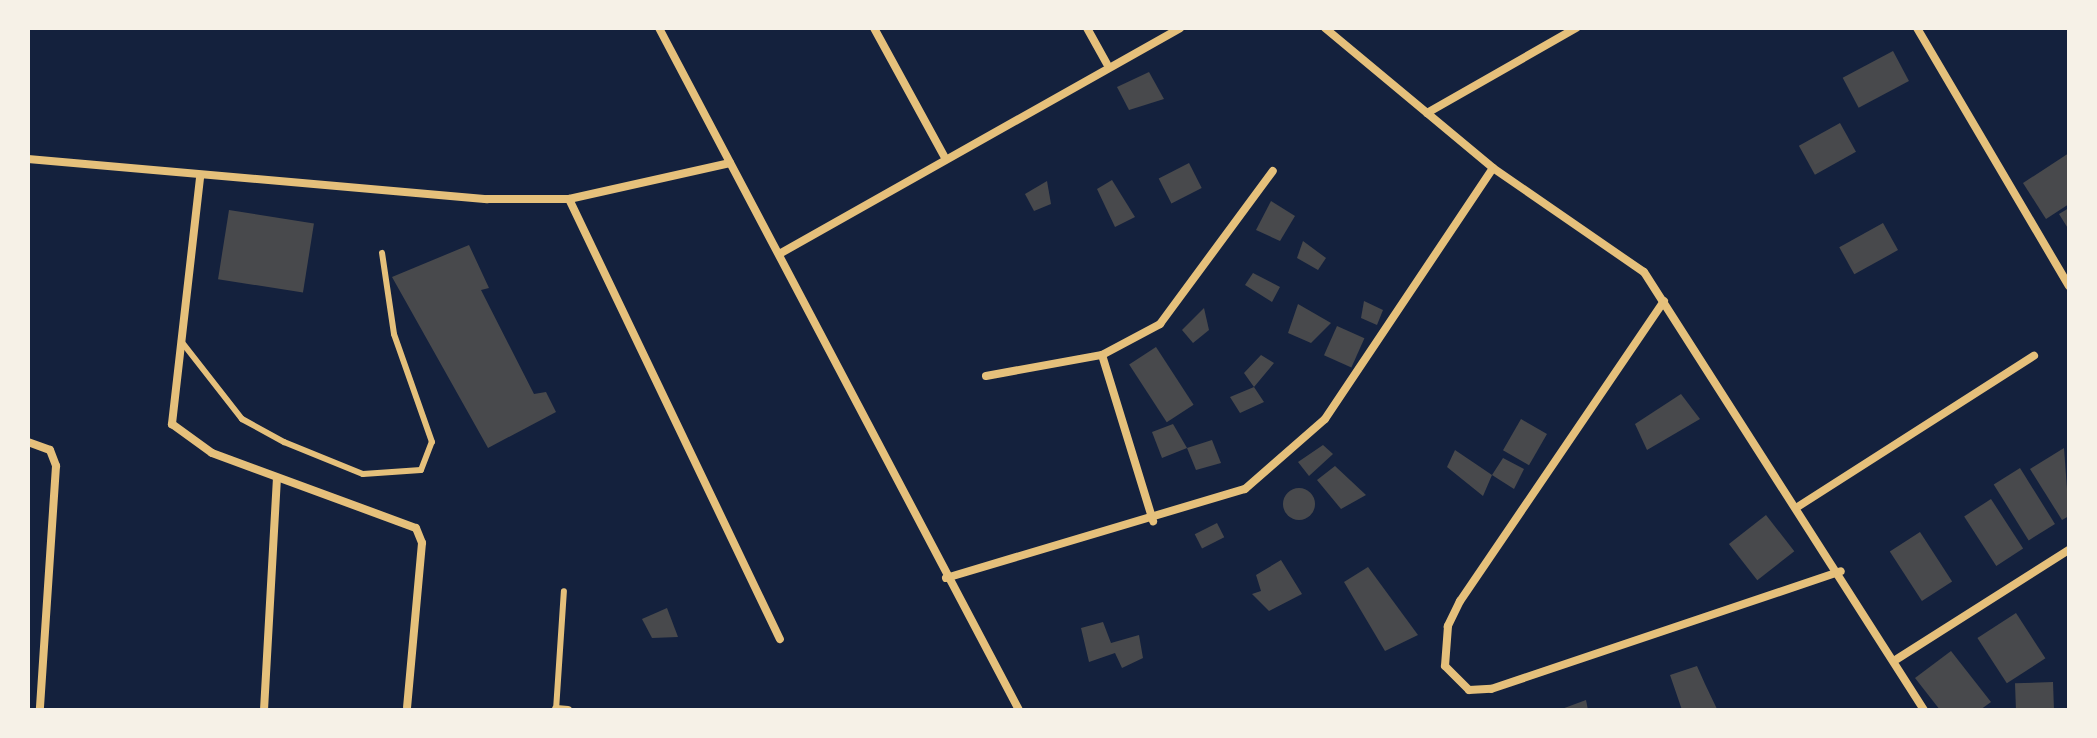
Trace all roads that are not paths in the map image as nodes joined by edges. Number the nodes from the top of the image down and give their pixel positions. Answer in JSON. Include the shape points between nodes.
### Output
{"nodes":[{"id":1,"x":659,"y":28,"type":"edge"},
{"id":2,"x":874,"y":28,"type":"edge"},
{"id":3,"x":1087,"y":28,"type":"edge"},
{"id":4,"x":1180,"y":28,"type":"edge"},
{"id":5,"x":1325,"y":28,"type":"edge"},
{"id":6,"x":1576,"y":28,"type":"edge"},
{"id":7,"x":1917,"y":28,"type":"edge"},
{"id":8,"x":1107,"y":64,"type":"junction"},
{"id":9,"x":1427,"y":113,"type":"junction"},
{"id":10,"x":944,"y":156,"type":"junction"},
{"id":11,"x":28,"y":159,"type":"edge"},
{"id":12,"x":730,"y":163,"type":"junction"},
{"id":13,"x":1493,"y":168,"type":"junction"},
{"id":14,"x":1273,"y":171,"type":"dead end"},
{"id":15,"x":200,"y":178,"type":"junction"},
{"id":16,"x":569,"y":199,"type":"junction"},
{"id":17,"x":382,"y":253,"type":"dead end"},
{"id":18,"x":781,"y":253,"type":"junction"},
{"id":19,"x":2069,"y":286,"type":"edge"},
{"id":20,"x":1664,"y":301,"type":"junction"},
{"id":21,"x":179,"y":339,"type":"junction"},
{"id":22,"x":1102,"y":355,"type":"junction"},
{"id":23,"x":2034,"y":356,"type":"dead end"},
{"id":24,"x":986,"y":376,"type":"dead end"},
{"id":25,"x":28,"y":442,"type":"edge"},
{"id":26,"x":277,"y":478,"type":"junction"},
{"id":27,"x":1799,"y":506,"type":"junction"},
{"id":28,"x":1153,"y":521,"type":"junction"},
{"id":29,"x":2069,"y":550,"type":"edge"},
{"id":30,"x":1841,"y":571,"type":"junction"},
{"id":31,"x":946,"y":578,"type":"junction"},
{"id":32,"x":564,"y":591,"type":"dead end"},
{"id":33,"x":780,"y":639,"type":"dead end"},
{"id":34,"x":1897,"y":659,"type":"junction"},
{"id":35,"x":407,"y":707,"type":"dead end"},
{"id":36,"x":40,"y":710,"type":"edge"},
{"id":37,"x":264,"y":710,"type":"edge"},
{"id":38,"x":556,"y":710,"type":"edge"},
{"id":39,"x":568,"y":710,"type":"edge"},
{"id":40,"x":1019,"y":710,"type":"edge"},
{"id":41,"x":1924,"y":710,"type":"edge"}],
"edges":[{"from":1,"to":12,"type":"street"},
{"from":2,"to":10,"type":"street"},
{"from":3,"to":8,"type":"street"},
{"from":4,"to":8,"type":"street"},
{"from":5,"to":9,"type":"street"},
{"from":6,"to":9,"type":"street"},
{"from":7,"to":19,"type":"street"},
{"from":8,"to":10,"type":"street"},
{"from":9,"to":13,"type":"street"},
{"from":10,"to":18,"type":"street"},
{"from":11,"to":15,"type":"street"},
{"from":12,"to":16,"type":"street"},
{"from":12,"to":18,"type":"street"},
{"from":13,"to":20,"type":"street","via":[[1644,272]]},
{"from":13,"to":28,"type":"street","via":[[1325,419],[1245,489]]},
{"from":14,"to":22,"type":"street","via":[[1160,324]]},
{"from":15,"to":16,"type":"street"},
{"from":15,"to":21,"type":"street"},
{"from":16,"to":33,"type":"street"},
{"from":17,"to":21,"type":"lane","via":[[394,334],[432,442],[421,470],[363,474],[284,442],[242,419]]},
{"from":18,"to":31,"type":"street"},
{"from":20,"to":27,"type":"street"},
{"from":20,"to":30,"type":"street","via":[[1460,601],[1448,626],[1445,666],[1469,690],[1491,689]]},
{"from":21,"to":26,"type":"street","via":[[172,424],[212,453]]},
{"from":22,"to":24,"type":"street"},
{"from":22,"to":28,"type":"street"},
{"from":23,"to":27,"type":"street"},
{"from":25,"to":36,"type":"street","via":[[50,450],[56,466]]},
{"from":26,"to":35,"type":"street","via":[[416,528],[422,543]]},
{"from":26,"to":37,"type":"street"},
{"from":27,"to":30,"type":"street"},
{"from":28,"to":31,"type":"street"},
{"from":29,"to":34,"type":"street"},
{"from":30,"to":34,"type":"street"},
{"from":31,"to":40,"type":"street"},
{"from":32,"to":38,"type":"lane"},
{"from":34,"to":41,"type":"street"},
{"from":38,"to":39,"type":"street"}]}
